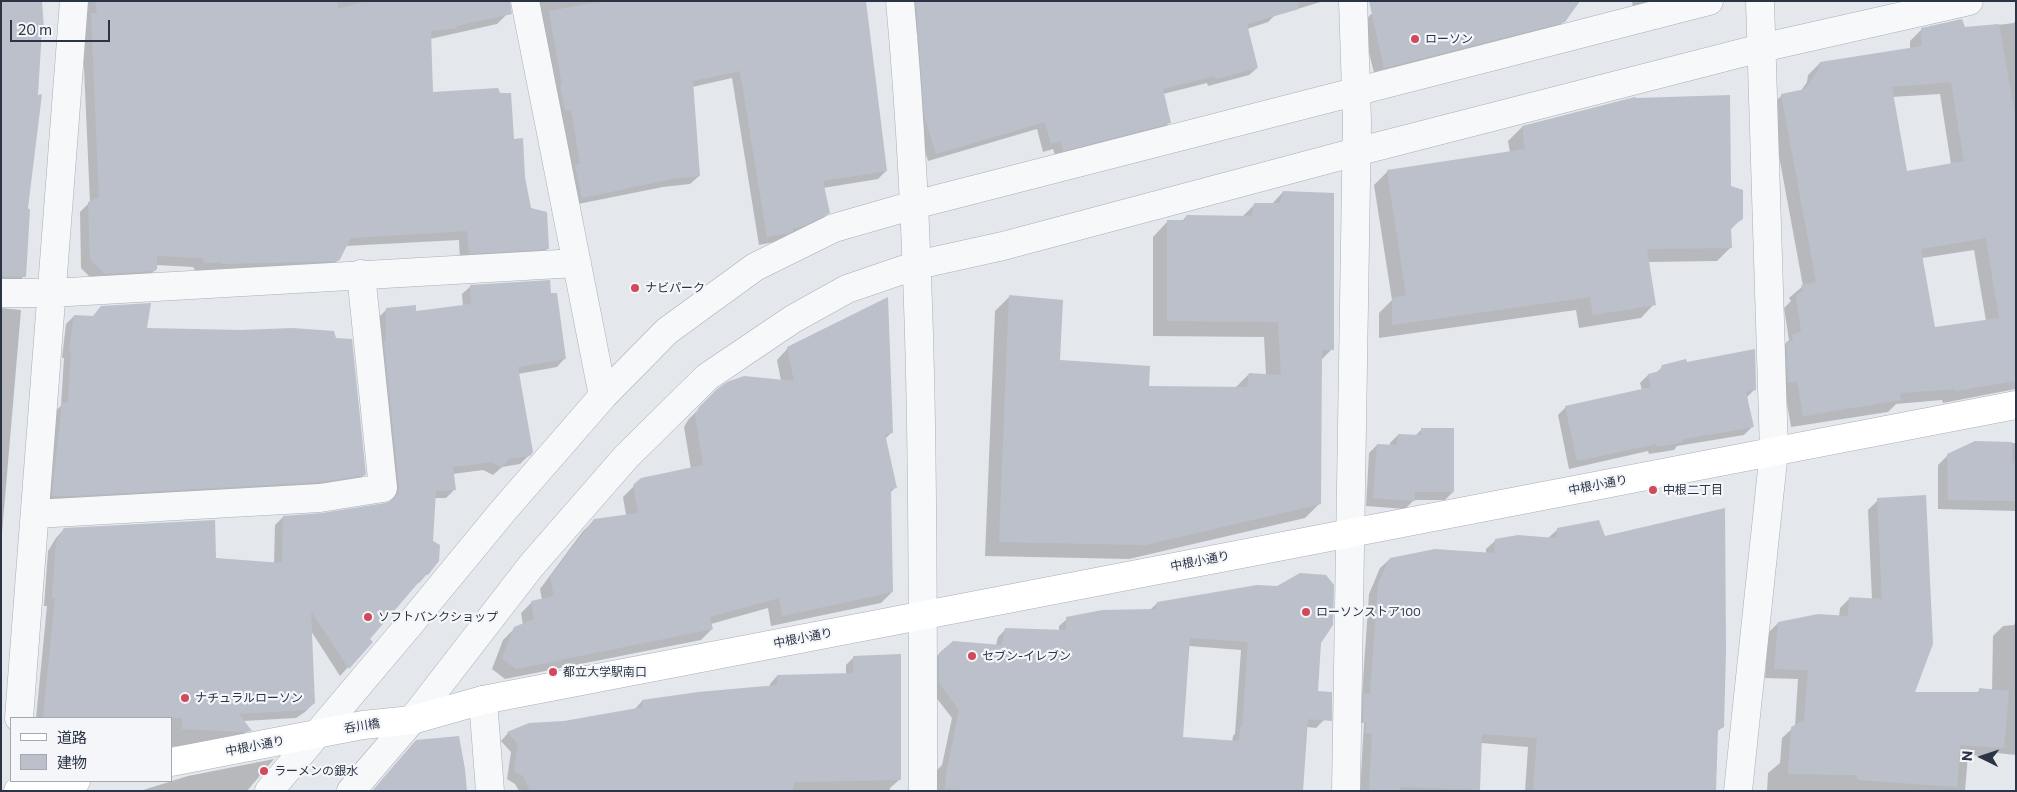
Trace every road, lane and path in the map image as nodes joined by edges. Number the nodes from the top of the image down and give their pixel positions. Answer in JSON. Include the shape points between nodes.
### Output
{"nodes":[{"id":1,"x":74,"y":1,"type":"edge"},
{"id":2,"x":526,"y":1,"type":"edge"},
{"id":3,"x":900,"y":1,"type":"edge"},
{"id":4,"x":1353,"y":1,"type":"edge"},
{"id":5,"x":1709,"y":1,"type":"edge"},
{"id":6,"x":1760,"y":1,"type":"edge"},
{"id":7,"x":1969,"y":1,"type":"edge"},
{"id":8,"x":1760,"y":43,"type":"junction"},
{"id":9,"x":1356,"y":97,"type":"junction"},
{"id":10,"x":1356,"y":146,"type":"junction"},
{"id":11,"x":915,"y":209,"type":"junction"},
{"id":12,"x":917,"y":260,"type":"junction"},
{"id":13,"x":577,"y":263,"type":"junction"},
{"id":14,"x":360,"y":274,"type":"junction"},
{"id":15,"x":1,"y":293,"type":"edge"},
{"id":16,"x":51,"y":293,"type":"junction"},
{"id":17,"x":603,"y":396,"type":"junction"},
{"id":18,"x":2016,"y":405,"type":"edge"},
{"id":19,"x":1774,"y":451,"type":"junction"},
{"id":20,"x":35,"y":514,"type":"junction"},
{"id":21,"x":1350,"y":533,"type":"junction"},
{"id":22,"x":923,"y":615,"type":"junction"},
{"id":23,"x":483,"y":700,"type":"junction"},
{"id":24,"x":19,"y":717,"type":"edge"},
{"id":25,"x":399,"y":721,"type":"junction"},
{"id":26,"x":327,"y":731,"type":"junction"},
{"id":27,"x":172,"y":762,"type":"edge"},
{"id":28,"x":70,"y":782,"type":"edge"},
{"id":29,"x":18,"y":791,"type":"edge"},
{"id":30,"x":269,"y":791,"type":"edge"},
{"id":31,"x":351,"y":791,"type":"edge"},
{"id":32,"x":490,"y":791,"type":"edge"},
{"id":33,"x":923,"y":791,"type":"edge"},
{"id":34,"x":1346,"y":791,"type":"edge"},
{"id":35,"x":1738,"y":791,"type":"edge"}],
"edges":[{"from":1,"to":16,"type":"street"},
{"from":2,"to":13,"type":"street"},
{"from":3,"to":11,"type":"street"},
{"from":4,"to":9,"type":"street"},
{"from":5,"to":9,"type":"street"},
{"from":6,"to":8,"type":"street"},
{"from":7,"to":8,"type":"street"},
{"from":8,"to":10,"type":"street"},
{"from":8,"to":19,"type":"street"},
{"from":9,"to":10,"type":"street"},
{"from":9,"to":11,"type":"street"},
{"from":10,"to":12,"type":"street","via":[[1003,246]]},
{"from":10,"to":21,"type":"street"},
{"from":11,"to":12,"type":"street"},
{"from":11,"to":17,"type":"street","via":[[834,228],[755,267],[667,331]]},
{"from":12,"to":22,"type":"street"},
{"from":12,"to":25,"type":"street","via":[[847,289],[793,319],[707,377],[626,457]]},
{"from":13,"to":14,"type":"street"},
{"from":13,"to":17,"type":"street"},
{"from":14,"to":16,"type":"street"},
{"from":14,"to":20,"type":"street","via":[[383,488],[320,498]]},
{"from":15,"to":16,"type":"street"},
{"from":16,"to":20,"type":"street"},
{"from":17,"to":26,"type":"street","via":[[503,510]]},
{"from":18,"to":19,"type":"street","name":"中根小通り"},
{"from":19,"to":21,"type":"street","name":"中根小通り"},
{"from":19,"to":35,"type":"street"},
{"from":20,"to":24,"type":"street"},
{"from":21,"to":22,"type":"street","name":"中根小通り"},
{"from":21,"to":34,"type":"street"},
{"from":22,"to":23,"type":"street","name":"中根小通り"},
{"from":22,"to":33,"type":"street"},
{"from":23,"to":25,"type":"street","name":"中根小通り"},
{"from":23,"to":32,"type":"street"},
{"from":25,"to":26,"type":"street","name":"呑川橋"},
{"from":25,"to":31,"type":"street"},
{"from":26,"to":27,"type":"street","name":"中根小通り"},
{"from":26,"to":30,"type":"street"},
{"from":28,"to":29,"type":"street"}]}
